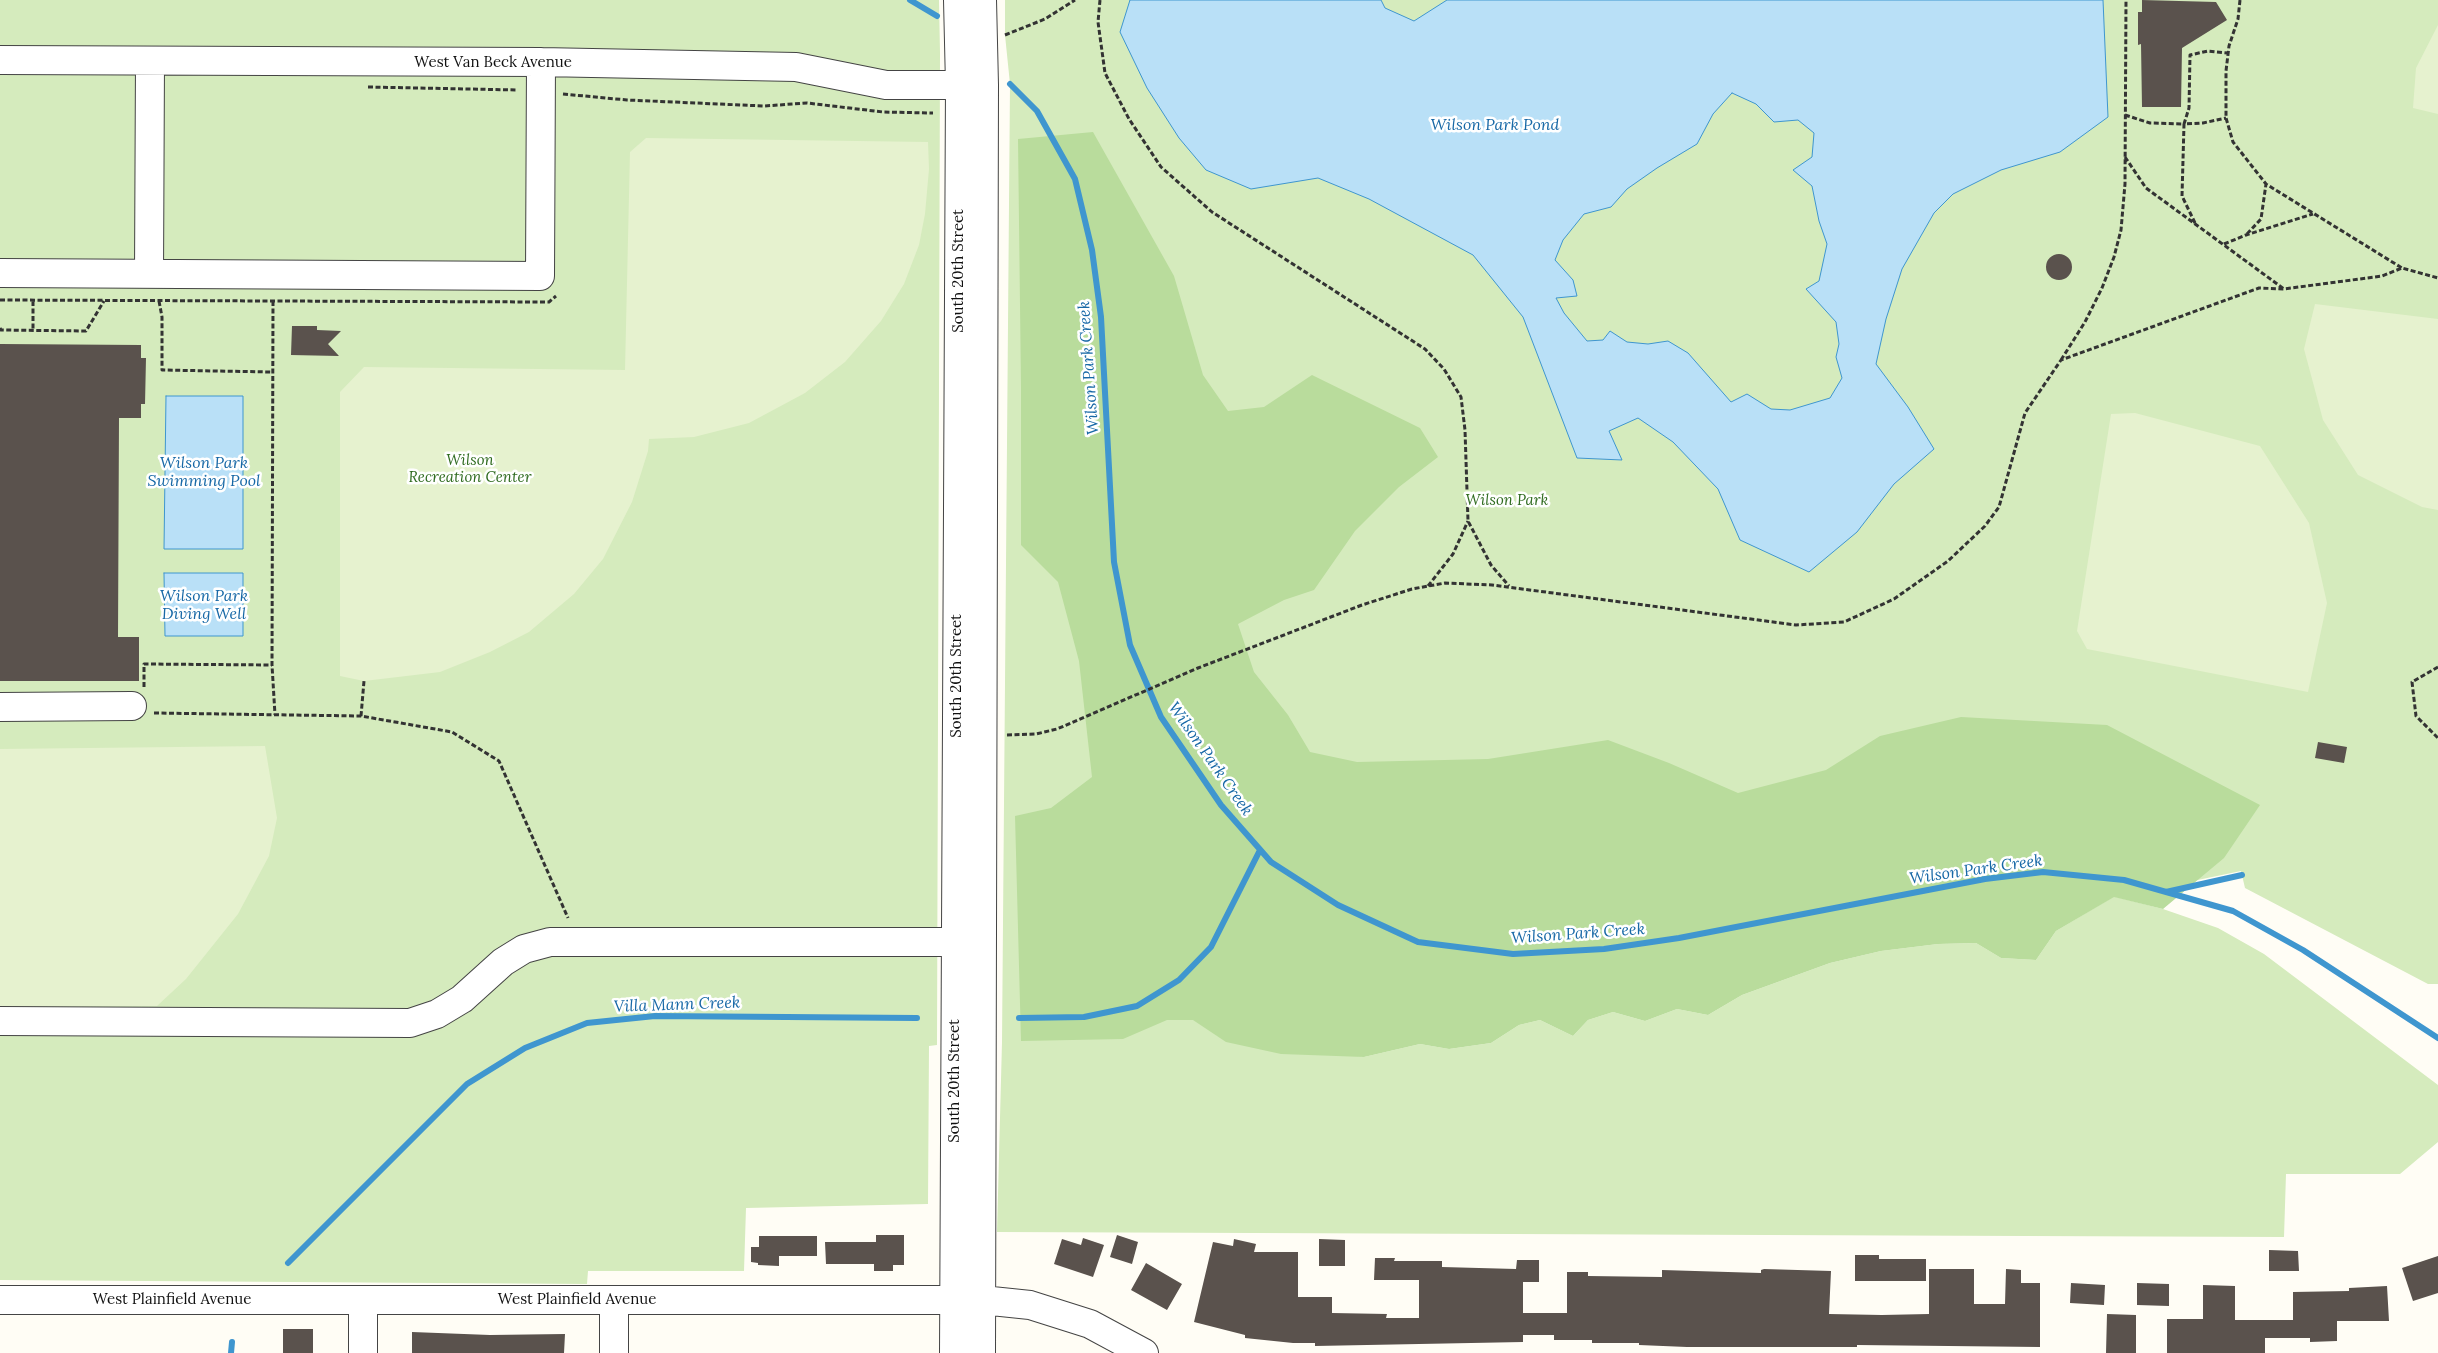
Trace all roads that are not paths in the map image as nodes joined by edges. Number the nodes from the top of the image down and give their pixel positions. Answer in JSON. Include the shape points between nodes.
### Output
{"nodes":[{"id":1,"x":958,"y":0,"type":"edge"},
{"id":2,"x":982,"y":0,"type":"edge"},
{"id":3,"x":0,"y":60,"type":"edge"},
{"id":4,"x":150,"y":61,"type":"junction"},
{"id":5,"x":541,"y":62,"type":"junction"},
{"id":6,"x":971,"y":74,"type":"junction"},
{"id":7,"x":0,"y":272,"type":"edge"},
{"id":8,"x":149,"y":274,"type":"junction"},
{"id":9,"x":0,"y":707,"type":"edge"},
{"id":10,"x":138,"y":710,"type":"road end"},
{"id":11,"x":969,"y":729,"type":"junction"},
{"id":12,"x":956,"y":941,"type":"junction"},
{"id":13,"x":983,"y":942,"type":"junction"},
{"id":14,"x":0,"y":1021,"type":"edge"},
{"id":15,"x":0,"y":1300,"type":"edge"},
{"id":16,"x":614,"y":1300,"type":"junction"},
{"id":17,"x":954,"y":1300,"type":"junction"},
{"id":18,"x":982,"y":1300,"type":"junction"},
{"id":19,"x":363,"y":1301,"type":"junction"},
{"id":20,"x":363,"y":1353,"type":"edge"},
{"id":21,"x":614,"y":1353,"type":"edge"},
{"id":22,"x":954,"y":1353,"type":"edge"},
{"id":23,"x":981,"y":1353,"type":"edge"},
{"id":24,"x":1144,"y":1353,"type":"edge"}],
"edges":[{"from":1,"to":6,"type":"street","name":"South 20th Street"},
{"from":2,"to":6,"type":"street","name":"South 20th Street"},
{"from":3,"to":4,"type":"street","name":"West Van Beck Avenue"},
{"from":4,"to":5,"type":"street","name":"West Van Beck Avenue"},
{"from":4,"to":8,"type":"street"},
{"from":5,"to":6,"type":"street","name":"West Van Beck Avenue","via":[[796,66],[886,85]]},
{"from":5,"to":8,"type":"street","via":[[540,276]]},
{"from":6,"to":11,"type":"street","name":"South 20th Street"},
{"from":7,"to":8,"type":"street"},
{"from":9,"to":10,"type":"street"},
{"from":11,"to":12,"type":"street","name":"South 20th Street"},
{"from":11,"to":13,"type":"street","name":"South 20th Street"},
{"from":12,"to":13,"type":"street"},
{"from":12,"to":14,"type":"street","via":[[550,942],[524,949],[503,962],[462,999],[437,1014],[410,1023]]},
{"from":12,"to":17,"type":"street","name":"South 20th Street"},
{"from":13,"to":18,"type":"street","name":"South 20th Street"},
{"from":15,"to":19,"type":"street","name":"West Plainfield Avenue"},
{"from":16,"to":17,"type":"street","name":"West Plainfield Avenue"},
{"from":16,"to":19,"type":"street","name":"West Plainfield Avenue"},
{"from":16,"to":21,"type":"street"},
{"from":17,"to":18,"type":"street","name":"West Plainfield Avenue"},
{"from":17,"to":22,"type":"street","name":"South 20th Street"},
{"from":18,"to":23,"type":"street","name":"South 20th Street"},
{"from":18,"to":24,"type":"street","name":"West Plainfield Avenue","via":[[1030,1305],[1090,1324]]},
{"from":19,"to":20,"type":"street"}]}
